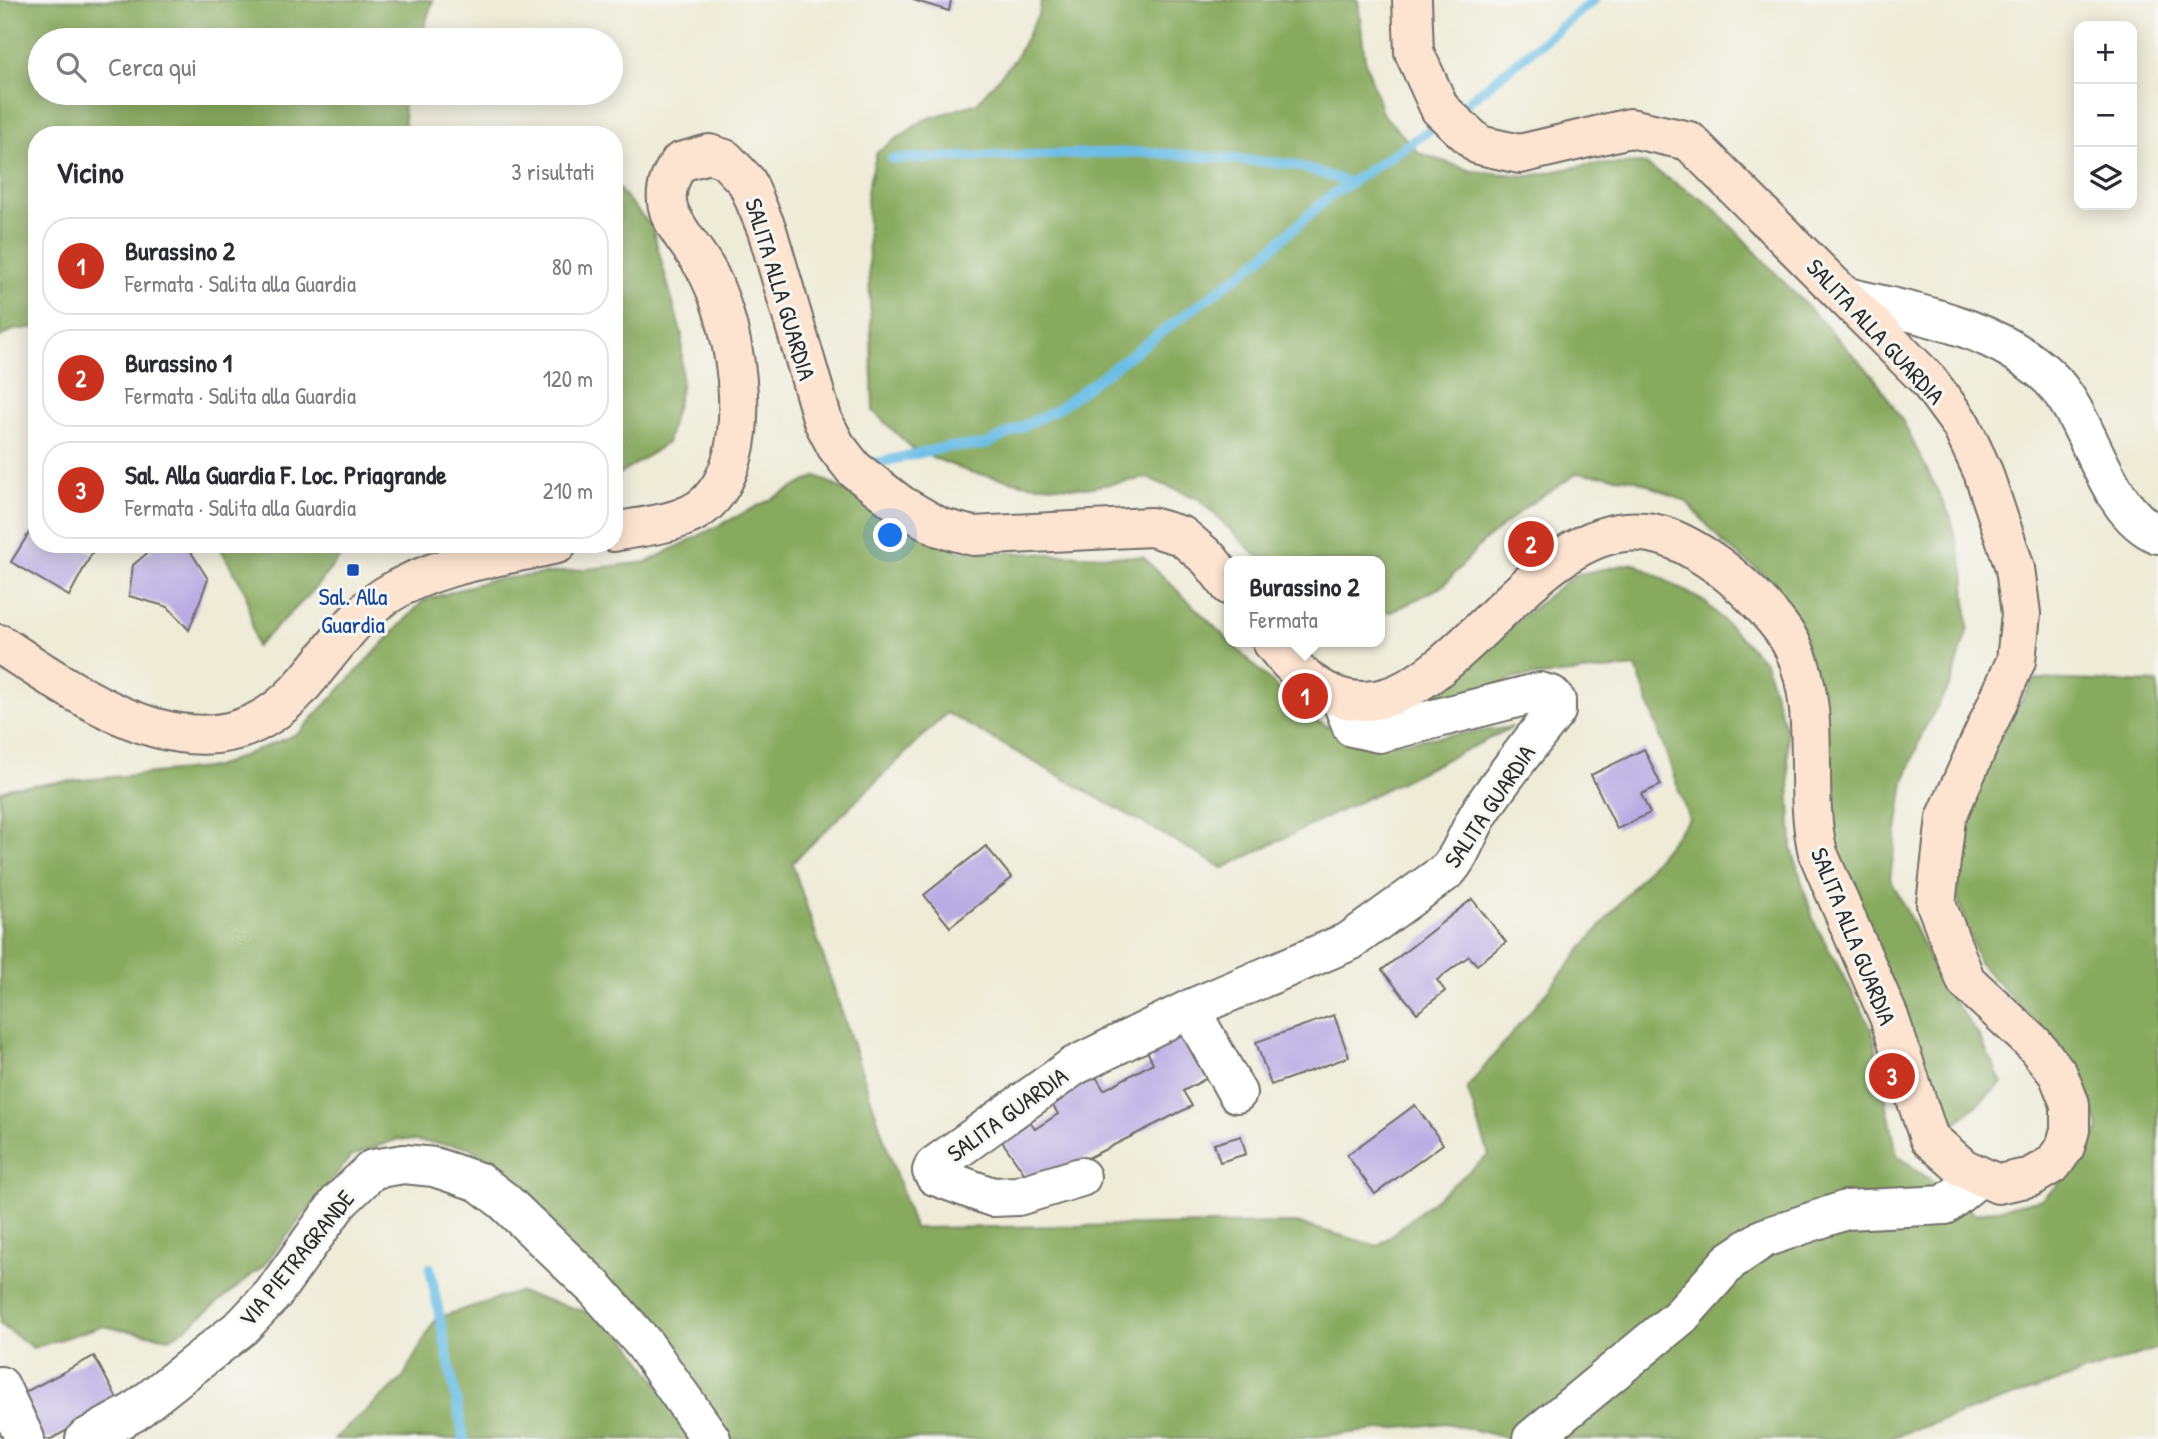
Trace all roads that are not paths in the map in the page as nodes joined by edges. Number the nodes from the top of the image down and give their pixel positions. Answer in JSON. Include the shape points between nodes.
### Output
{"nodes":[{"id":1,"x":1412,"y":0,"type":"edge"},
{"id":2,"x":1847,"y":297,"type":"junction"},
{"id":3,"x":623,"y":530,"type":"edge"},
{"id":4,"x":2158,"y":534,"type":"edge"},
{"id":5,"x":516,"y":553,"type":"edge"},
{"id":6,"x":1224,"y":578,"type":"edge"},
{"id":7,"x":0,"y":644,"type":"edge"},
{"id":8,"x":1277,"y":647,"type":"edge"},
{"id":9,"x":1341,"y":699,"type":"junction"},
{"id":10,"x":1190,"y":1009,"type":"junction"},
{"id":11,"x":1237,"y":1093,"type":"dead end"},
{"id":12,"x":1081,"y":1177,"type":"dead end"},
{"id":13,"x":1979,"y":1177,"type":"junction"},
{"id":14,"x":0,"y":1386,"type":"edge"},
{"id":15,"x":25,"y":1439,"type":"edge"},
{"id":16,"x":85,"y":1439,"type":"edge"},
{"id":17,"x":711,"y":1439,"type":"edge"},
{"id":18,"x":1532,"y":1439,"type":"edge"}],
"edges":[{"from":1,"to":2,"type":"main road","name":"SALITA ALLA GUARDIA","via":[[1414,52],[1440,109],[1479,145],[1520,154],[1630,128],[1689,141]]},
{"from":2,"to":4,"type":"street","via":[[1923,315],[1994,340],[2050,378],[2068,401],[2128,511],[2141,527]]},
{"from":2,"to":13,"type":"main road","name":"SALITA ALLA GUARDIA","via":[[1928,380],[1961,425],[1983,472],[2015,568],[2021,614],[2016,661],[1946,818],[1936,904],[1966,981],[2034,1044],[2057,1074],[2070,1104],[2070,1130],[2053,1164],[2031,1177],[1998,1184]]},
{"from":3,"to":6,"type":"main road","name":"SALITA ALLA GUARDIA","via":[[684,516],[706,504],[726,476],[736,441],[738,396],[724,315],[709,275],[670,212],[666,193],[670,175],[680,162],[709,154],[737,169],[754,196],[786,287],[823,421],[854,469],[939,527],[973,536],[1151,527],[1182,536]]},
{"from":5,"to":7,"type":"main road","via":[[412,580],[382,598],[344,634],[298,691],[270,714],[212,735],[155,730],[119,716]]},
{"from":8,"to":9,"type":"main road","name":"SALITA ALLA GUARDIA","via":[[1310,683]]},
{"from":9,"to":10,"type":"street","name":"SALITA GUARDIA","via":[[1352,727],[1379,733],[1540,692],[1556,701],[1556,711],[1484,805],[1447,872],[1350,941]]},
{"from":9,"to":13,"type":"main road","name":"SALITA ALLA GUARDIA","via":[[1373,701],[1409,690],[1568,552],[1606,536],[1643,531],[1681,542],[1713,562],[1761,605],[1793,646],[1804,675],[1810,724],[1811,827],[1818,853],[1889,1017],[1929,1138]]},
{"from":10,"to":11,"type":"street"},
{"from":10,"to":12,"type":"street","name":"SALITA GUARDIA","via":[[1074,1066],[932,1171],[992,1197],[1018,1196]]},
{"from":13,"to":18,"type":"street","via":[[1945,1205],[1846,1210],[1764,1238],[1730,1261],[1681,1316]]},
{"from":14,"to":15,"type":"street"},
{"from":16,"to":17,"type":"street","name":"VIA PIETRAGRANDE","via":[[134,1412],[243,1326],[273,1294],[338,1203],[373,1169],[404,1164],[434,1167],[479,1182],[504,1201],[596,1289],[637,1336]]}]}
